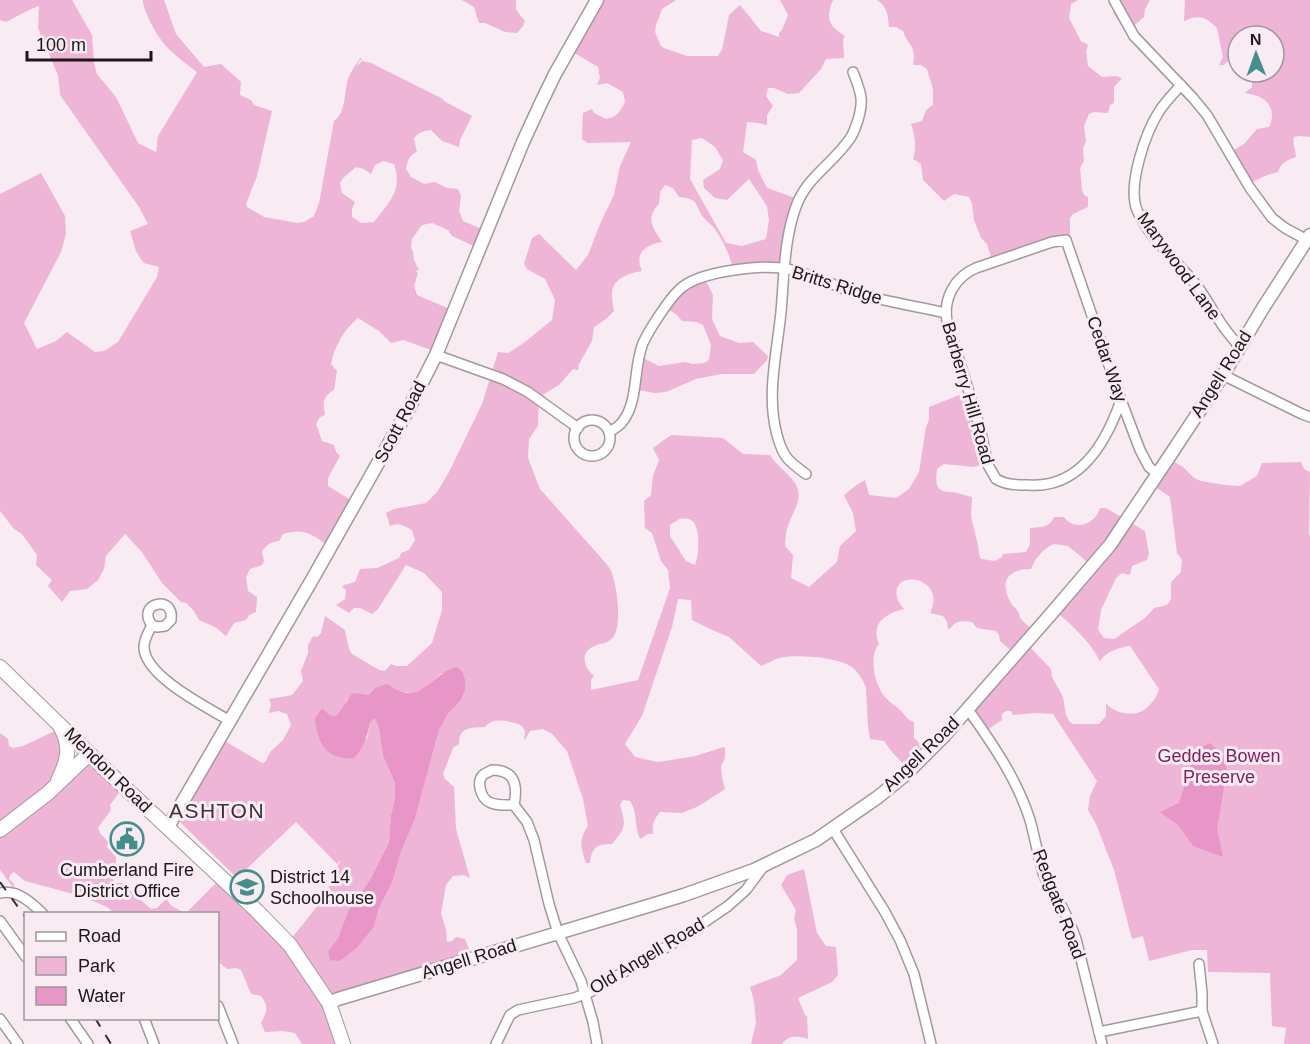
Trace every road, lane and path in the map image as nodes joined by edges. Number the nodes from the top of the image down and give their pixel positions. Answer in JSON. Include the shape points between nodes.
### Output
{"nodes":[{"id":1,"x":597,"y":0,"type":"edge"},
{"id":2,"x":1114,"y":0,"type":"edge"},
{"id":3,"x":853,"y":72,"type":"dead end"},
{"id":4,"x":1181,"y":85,"type":"junction"},
{"id":5,"x":1308,"y":238,"type":"edge"},
{"id":6,"x":1066,"y":240,"type":"joint"},
{"id":7,"x":784,"y":268,"type":"junction"},
{"id":8,"x":946,"y":313,"type":"junction"},
{"id":9,"x":1239,"y":346,"type":"junction"},
{"id":10,"x":436,"y":356,"type":"junction"},
{"id":11,"x":1223,"y":375,"type":"junction"},
{"id":12,"x":1121,"y":400,"type":"junction"},
{"id":13,"x":1310,"y":417,"type":"edge"},
{"id":14,"x":578,"y":428,"type":"junction"},
{"id":15,"x":609,"y":432,"type":"junction"},
{"id":16,"x":806,"y":474,"type":"dead end"},
{"id":17,"x":1158,"y":474,"type":"junction"},
{"id":18,"x":153,"y":625,"type":"dead end"},
{"id":19,"x":0,"y":667,"type":"edge"},
{"id":20,"x":967,"y":708,"type":"junction"},
{"id":21,"x":57,"y":721,"type":"junction"},
{"id":22,"x":230,"y":721,"type":"junction"},
{"id":23,"x":89,"y":754,"type":"junction"},
{"id":24,"x":57,"y":785,"type":"junction"},
{"id":25,"x":514,"y":805,"type":"junction"},
{"id":26,"x":168,"y":827,"type":"junction"},
{"id":27,"x":833,"y":829,"type":"junction"},
{"id":28,"x":0,"y":830,"type":"edge"},
{"id":29,"x":763,"y":867,"type":"junction"},
{"id":30,"x":0,"y":893,"type":"edge"},
{"id":31,"x":41,"y":912,"type":"edge"},
{"id":32,"x":0,"y":921,"type":"edge"},
{"id":33,"x":558,"y":933,"type":"junction"},
{"id":34,"x":24,"y":954,"type":"edge"},
{"id":35,"x":1199,"y":964,"type":"dead end"},
{"id":36,"x":584,"y":994,"type":"junction"},
{"id":37,"x":329,"y":1003,"type":"junction"},
{"id":38,"x":219,"y":1009,"type":"edge"},
{"id":39,"x":1202,"y":1011,"type":"junction"},
{"id":40,"x":0,"y":1020,"type":"edge"},
{"id":41,"x":71,"y":1020,"type":"edge"},
{"id":42,"x":145,"y":1020,"type":"edge"},
{"id":43,"x":1099,"y":1032,"type":"junction"},
{"id":44,"x":18,"y":1044,"type":"edge"},
{"id":45,"x":88,"y":1044,"type":"edge"},
{"id":46,"x":154,"y":1044,"type":"edge"},
{"id":47,"x":232,"y":1044,"type":"edge"},
{"id":48,"x":343,"y":1044,"type":"edge"},
{"id":49,"x":496,"y":1044,"type":"edge"},
{"id":50,"x":597,"y":1044,"type":"edge"},
{"id":51,"x":931,"y":1044,"type":"edge"},
{"id":52,"x":1102,"y":1044,"type":"edge"},
{"id":53,"x":1213,"y":1044,"type":"edge"}],
"edges":[{"from":1,"to":10,"type":"main road","name":"Scott Road","via":[[555,74],[523,142]]},
{"from":2,"to":4,"type":"street","via":[[1134,36]]},
{"from":3,"to":7,"type":"street","via":[[862,101],[855,129],[798,201]]},
{"from":4,"to":5,"type":"street","via":[[1207,115],[1272,218]]},
{"from":4,"to":9,"type":"street","name":"Marywood Lane","via":[[1159,111],[1144,142],[1134,201],[1150,230],[1196,284]]},
{"from":5,"to":9,"type":"main road","name":"Angell Road"},
{"from":6,"to":8,"type":"street","name":"Barberry Hill Road","via":[[964,273],[948,298]]},
{"from":6,"to":12,"type":"street","name":"Cedar Way"},
{"from":7,"to":8,"type":"street","name":"Britts Ridge","via":[[850,292]]},
{"from":7,"to":15,"type":"street","name":"Britts Ridge","via":[[726,271],[679,289],[643,343],[627,415]]},
{"from":7,"to":16,"type":"street","via":[[773,416],[788,461]]},
{"from":8,"to":12,"type":"street","name":"Barberry Hill Road","via":[[988,465],[996,479],[1050,485],[1076,472],[1092,456]]},
{"from":9,"to":11,"type":"main road","name":"Angell Road"},
{"from":10,"to":14,"type":"street","via":[[503,379]]},
{"from":10,"to":22,"type":"main road","name":"Scott Road"},
{"from":11,"to":13,"type":"street"},
{"from":11,"to":17,"type":"main road","name":"Angell Road"},
{"from":12,"to":17,"type":"street","name":"Cedar Way","via":[[1140,450]]},
{"from":14,"to":15,"type":"street","via":[[591,421],[605,426]]},
{"from":14,"to":15,"type":"street","name":"Britts Ridge","via":[[575,443],[586,455],[602,454],[610,440]]},
{"from":17,"to":20,"type":"main road","name":"Angell Road","via":[[1110,545]]},
{"from":18,"to":22,"type":"street","via":[[144,647],[154,670]]},
{"from":19,"to":21,"type":"main road","name":"Mendon Road"},
{"from":20,"to":27,"type":"main road","name":"Angell Road","via":[[904,775]]},
{"from":20,"to":43,"type":"street","name":"Redgate Road","via":[[998,752],[1025,806],[1044,874],[1076,939]]},
{"from":21,"to":23,"type":"main road","name":"Mendon Road"},
{"from":21,"to":24,"type":"main road","via":[[68,748]]},
{"from":22,"to":26,"type":"main road","name":"Scott Road"},
{"from":23,"to":24,"type":"main road"},
{"from":23,"to":26,"type":"main road","name":"Mendon Road"},
{"from":24,"to":28,"type":"main road"},
{"from":25,"to":25,"type":"street","via":[[516,790],[509,773],[492,770],[483,775],[482,796],[487,802]]},
{"from":25,"to":33,"type":"street","via":[[534,840]]},
{"from":26,"to":37,"type":"main road","name":"Mendon Road","via":[[290,945]]},
{"from":27,"to":29,"type":"main road","name":"Angell Road"},
{"from":27,"to":51,"type":"street","via":[[900,940],[914,974]]},
{"from":29,"to":33,"type":"main road","name":"Angell Road"},
{"from":29,"to":36,"type":"street","name":"Old Angell Road","via":[[728,906],[680,939]]},
{"from":30,"to":31,"type":"street","via":[[26,898]]},
{"from":32,"to":34,"type":"street"},
{"from":33,"to":36,"type":"street"},
{"from":33,"to":37,"type":"main road","name":"Angell Road"},
{"from":35,"to":39,"type":"street"},
{"from":36,"to":49,"type":"street","name":"Old Angell Road","via":[[512,1013]]},
{"from":36,"to":50,"type":"street"},
{"from":37,"to":48,"type":"main road","name":"Mendon Road"},
{"from":38,"to":47,"type":"street"},
{"from":39,"to":43,"type":"street"},
{"from":39,"to":53,"type":"street"},
{"from":40,"to":44,"type":"street"},
{"from":41,"to":45,"type":"street"},
{"from":42,"to":46,"type":"street"},
{"from":43,"to":52,"type":"street","name":"Redgate Road"}]}
